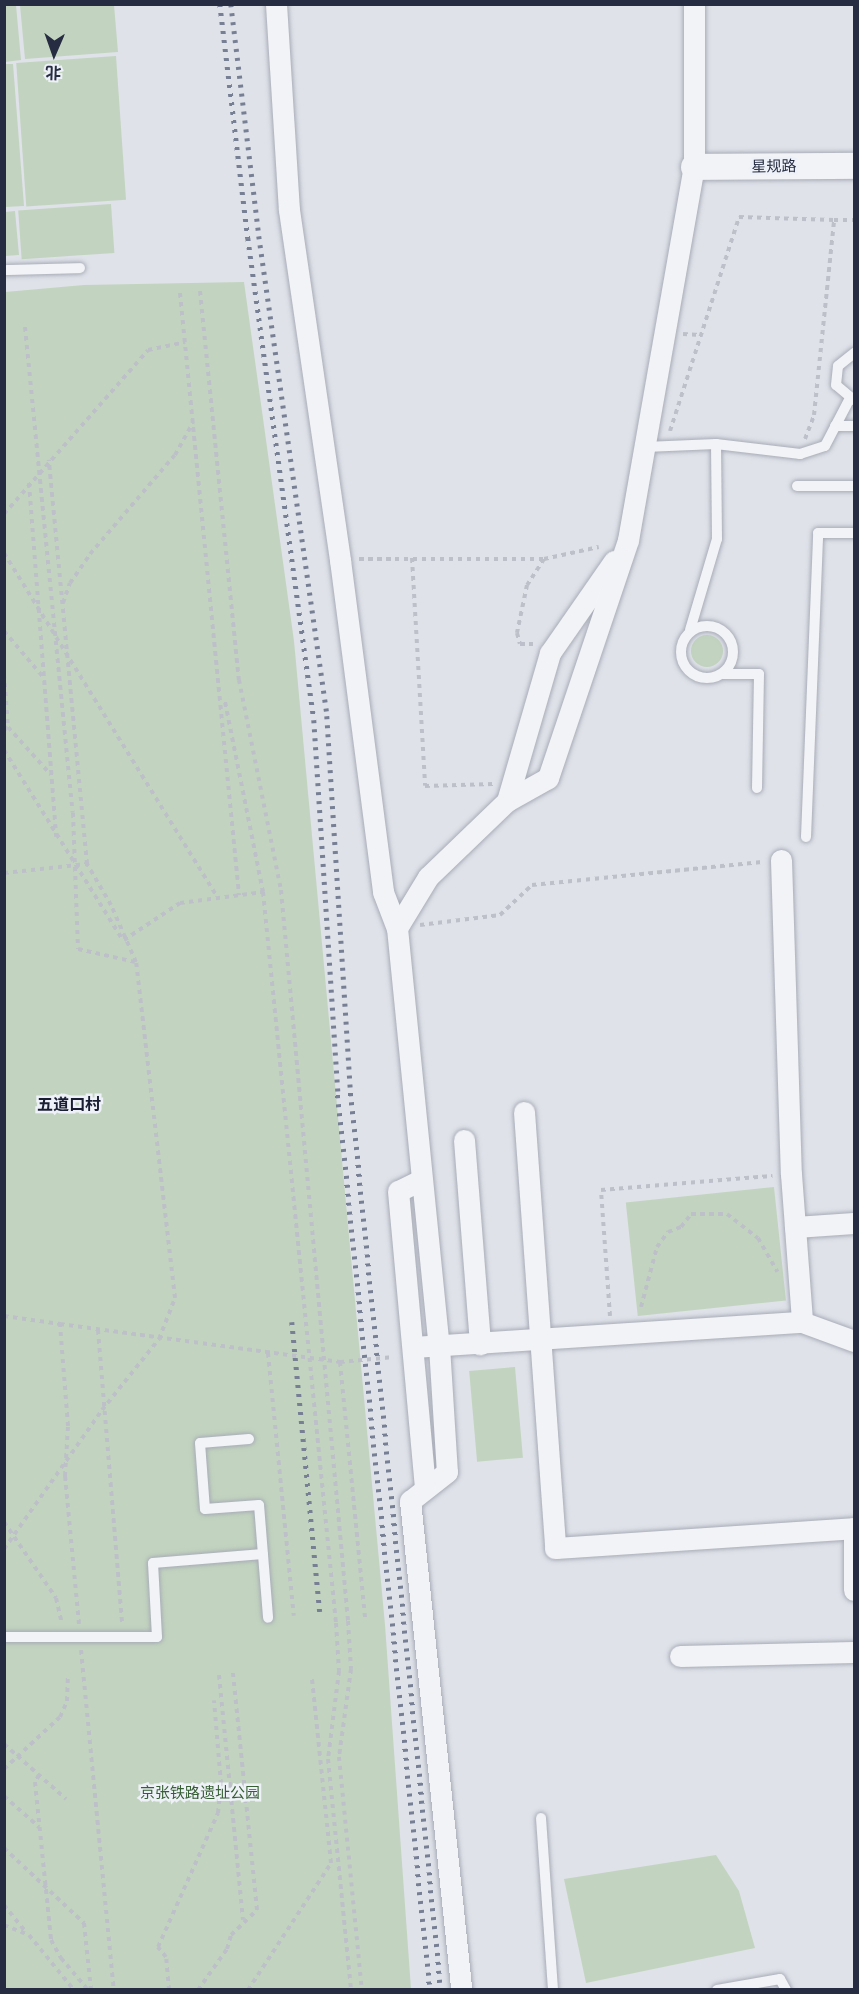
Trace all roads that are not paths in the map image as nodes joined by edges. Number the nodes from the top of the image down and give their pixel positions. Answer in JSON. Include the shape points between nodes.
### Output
{"nodes":[{"id":1,"x":276,"y":4,"type":"edge"},
{"id":2,"x":694,"y":4,"type":"edge"},
{"id":3,"x":855,"y":166,"type":"edge"},
{"id":4,"x":694,"y":168,"type":"junction"},
{"id":5,"x":80,"y":268,"type":"dead end"},
{"id":6,"x":4,"y":270,"type":"edge"},
{"id":7,"x":855,"y":353,"type":"edge"},
{"id":8,"x":852,"y":400,"type":"edge"},
{"id":9,"x":835,"y":426,"type":"junction"},
{"id":10,"x":855,"y":426,"type":"edge"},
{"id":11,"x":716,"y":444,"type":"junction"},
{"id":12,"x":655,"y":447,"type":"junction"},
{"id":13,"x":797,"y":486,"type":"dead end"},
{"id":14,"x":855,"y":486,"type":"edge"},
{"id":15,"x":855,"y":532,"type":"edge"},
{"id":16,"x":628,"y":540,"type":"junction"},
{"id":17,"x":690,"y":630,"type":"junction"},
{"id":18,"x":723,"y":674,"type":"junction"},
{"id":19,"x":757,"y":788,"type":"dead end"},
{"id":20,"x":507,"y":801,"type":"junction"},
{"id":21,"x":806,"y":837,"type":"dead end"},
{"id":22,"x":781,"y":860,"type":"road end"},
{"id":23,"x":397,"y":928,"type":"junction"},
{"id":24,"x":524,"y":1112,"type":"dead end"},
{"id":25,"x":464,"y":1140,"type":"dead end"},
{"id":26,"x":421,"y":1180,"type":"junction"},
{"id":27,"x":855,"y":1223,"type":"edge"},
{"id":28,"x":795,"y":1227,"type":"junction"},
{"id":29,"x":802,"y":1322,"type":"junction"},
{"id":30,"x":855,"y":1341,"type":"edge"},
{"id":31,"x":540,"y":1342,"type":"junction"},
{"id":32,"x":480,"y":1344,"type":"junction"},
{"id":33,"x":439,"y":1346,"type":"junction"},
{"id":34,"x":413,"y":1347,"type":"junction"},
{"id":35,"x":249,"y":1439,"type":"dead end"},
{"id":36,"x":425,"y":1485,"type":"junction"},
{"id":37,"x":854,"y":1528,"type":"edge"},
{"id":38,"x":263,"y":1554,"type":"junction"},
{"id":39,"x":855,"y":1590,"type":"edge"},
{"id":40,"x":268,"y":1618,"type":"dead end"},
{"id":41,"x":4,"y":1637,"type":"edge"},
{"id":42,"x":855,"y":1652,"type":"edge"},
{"id":43,"x":680,"y":1656,"type":"dead end"},
{"id":44,"x":541,"y":1818,"type":"dead end"},
{"id":45,"x":461,"y":1989,"type":"edge"},
{"id":46,"x":553,"y":1989,"type":"edge"},
{"id":47,"x":717,"y":1989,"type":"edge"},
{"id":48,"x":786,"y":1989,"type":"edge"}],
"edges":[{"from":1,"to":23,"type":"street","via":[[289,210],[340,560],[382,892]]},
{"from":2,"to":4,"type":"street"},
{"from":3,"to":4,"type":"street","name":"星规路"},
{"from":4,"to":12,"type":"street"},
{"from":5,"to":6,"type":"lane"},
{"from":7,"to":8,"type":"lane","via":[[838,366],[836,385]]},
{"from":8,"to":9,"type":"lane"},
{"from":9,"to":10,"type":"lane"},
{"from":9,"to":11,"type":"lane","via":[[825,446],[800,454]]},
{"from":11,"to":12,"type":"lane"},
{"from":11,"to":17,"type":"lane","via":[[717,539]]},
{"from":12,"to":16,"type":"street"},
{"from":13,"to":14,"type":"lane"},
{"from":15,"to":21,"type":"lane","via":[[818,533]]},
{"from":16,"to":20,"type":"street","via":[[550,653]]},
{"from":16,"to":20,"type":"street","via":[[548,778]]},
{"from":17,"to":18,"type":"lane","via":[[680,648],[685,668],[703,679]]},
{"from":17,"to":18,"type":"lane","via":[[711,625],[729,635],[734,656]]},
{"from":18,"to":19,"type":"lane","via":[[759,674]]},
{"from":20,"to":23,"type":"street","via":[[428,877]]},
{"from":22,"to":28,"type":"street"},
{"from":23,"to":26,"type":"street"},
{"from":24,"to":31,"type":"street"},
{"from":25,"to":32,"type":"street"},
{"from":26,"to":33,"type":"street"},
{"from":26,"to":34,"type":"street","via":[[398,1191]]},
{"from":27,"to":28,"type":"street"},
{"from":28,"to":29,"type":"street"},
{"from":29,"to":30,"type":"street"},
{"from":29,"to":31,"type":"street"},
{"from":31,"to":32,"type":"street"},
{"from":31,"to":37,"type":"street","via":[[555,1548]]},
{"from":32,"to":33,"type":"street"},
{"from":33,"to":34,"type":"street"},
{"from":33,"to":36,"type":"street","via":[[447,1472]]},
{"from":34,"to":36,"type":"street"},
{"from":35,"to":38,"type":"lane","via":[[200,1443],[205,1509],[259,1505]]},
{"from":36,"to":45,"type":"street","via":[[410,1501]]},
{"from":37,"to":39,"type":"street"},
{"from":38,"to":40,"type":"lane"},
{"from":38,"to":41,"type":"lane","via":[[153,1563],[157,1637]]},
{"from":42,"to":43,"type":"street"},
{"from":44,"to":46,"type":"lane"},
{"from":47,"to":48,"type":"lane","via":[[780,1979]]}]}
